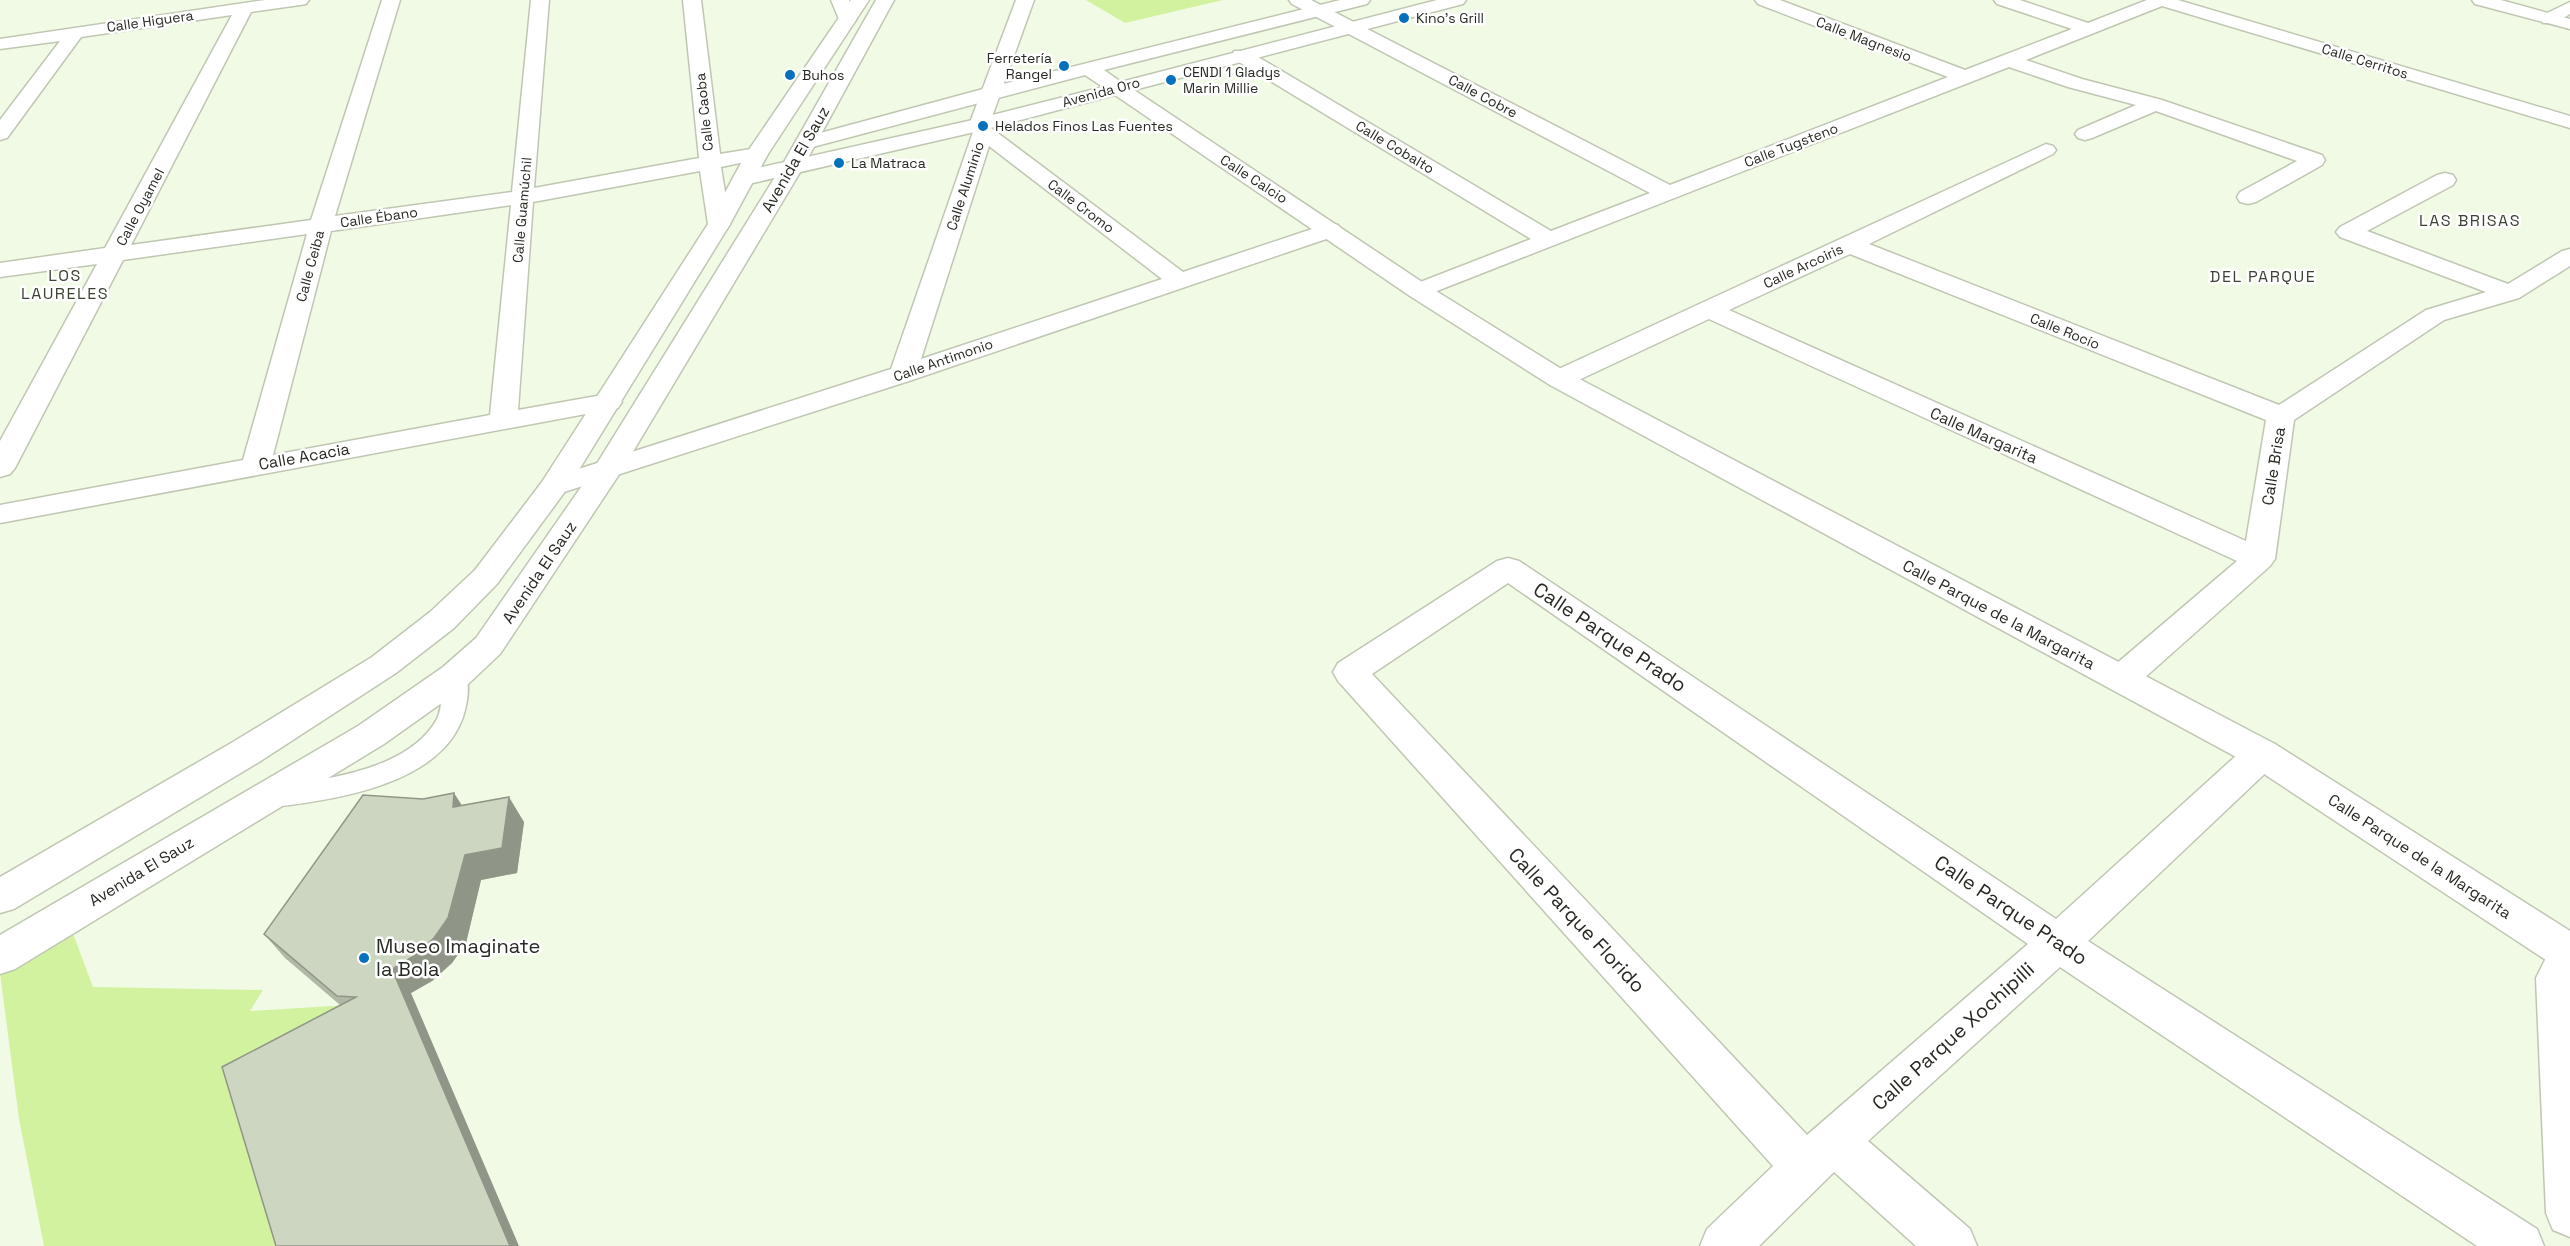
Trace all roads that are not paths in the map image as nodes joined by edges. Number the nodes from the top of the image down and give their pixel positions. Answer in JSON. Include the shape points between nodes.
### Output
{"nodes":[{"id":1,"x":300,"y":0,"type":"edge"},
{"id":2,"x":391,"y":0,"type":"edge"},
{"id":3,"x":540,"y":0,"type":"edge"},
{"id":4,"x":692,"y":0,"type":"edge"},
{"id":5,"x":885,"y":0,"type":"edge"},
{"id":6,"x":1025,"y":0,"type":"edge"},
{"id":7,"x":1298,"y":0,"type":"edge"},
{"id":8,"x":1361,"y":0,"type":"edge"},
{"id":9,"x":1452,"y":0,"type":"edge"},
{"id":10,"x":1764,"y":0,"type":"edge"},
{"id":11,"x":2003,"y":0,"type":"edge"},
{"id":12,"x":2161,"y":0,"type":"edge"},
{"id":13,"x":2481,"y":0,"type":"edge"},
{"id":14,"x":849,"y":7,"type":"edge"},
{"id":15,"x":2570,"y":7,"type":"edge"},
{"id":16,"x":245,"y":8,"type":"junction"},
{"id":17,"x":1318,"y":10,"type":"junction"},
{"id":18,"x":2549,"y":18,"type":"junction"},
{"id":19,"x":2570,"y":24,"type":"edge"},
{"id":20,"x":1353,"y":27,"type":"junction"},
{"id":21,"x":2089,"y":29,"type":"junction"},
{"id":22,"x":76,"y":32,"type":"junction"},
{"id":23,"x":0,"y":44,"type":"edge"},
{"id":24,"x":1241,"y":55,"type":"junction"},
{"id":25,"x":2008,"y":60,"type":"junction"},
{"id":26,"x":1088,"y":68,"type":"junction"},
{"id":27,"x":1965,"y":77,"type":"junction"},
{"id":28,"x":1116,"y":88,"type":"junction"},
{"id":29,"x":990,"y":93,"type":"junction"},
{"id":30,"x":2155,"y":104,"type":"junction"},
{"id":31,"x":2570,"y":122,"type":"edge"},
{"id":32,"x":981,"y":128,"type":"junction"},
{"id":33,"x":0,"y":134,"type":"edge"},
{"id":34,"x":2085,"y":134,"type":"dead end"},
{"id":35,"x":2046,"y":150,"type":"dead end"},
{"id":36,"x":797,"y":156,"type":"junction"},
{"id":37,"x":710,"y":163,"type":"junction"},
{"id":38,"x":751,"y":166,"type":"junction"},
{"id":39,"x":2445,"y":180,"type":"dead end"},
{"id":40,"x":1668,"y":193,"type":"junction"},
{"id":41,"x":2248,"y":196,"type":"dead end"},
{"id":42,"x":523,"y":197,"type":"junction"},
{"id":43,"x":719,"y":224,"type":"junction"},
{"id":44,"x":321,"y":225,"type":"junction"},
{"id":45,"x":1330,"y":230,"type":"junction"},
{"id":46,"x":1549,"y":240,"type":"junction"},
{"id":47,"x":1849,"y":245,"type":"junction"},
{"id":48,"x":116,"y":253,"type":"junction"},
{"id":49,"x":2570,"y":256,"type":"edge"},
{"id":50,"x":0,"y":270,"type":"edge"},
{"id":51,"x":1179,"y":280,"type":"junction"},
{"id":52,"x":1419,"y":291,"type":"junction"},
{"id":53,"x":2510,"y":293,"type":"junction"},
{"id":54,"x":1708,"y":310,"type":"junction"},
{"id":55,"x":903,"y":374,"type":"junction"},
{"id":56,"x":1559,"y":379,"type":"junction"},
{"id":57,"x":608,"y":402,"type":"junction"},
{"id":58,"x":2281,"y":416,"type":"junction"},
{"id":59,"x":504,"y":420,"type":"junction"},
{"id":60,"x":256,"y":465,"type":"junction"},
{"id":61,"x":0,"y":468,"type":"edge"},
{"id":62,"x":607,"y":470,"type":"junction"},
{"id":63,"x":554,"y":486,"type":"junction"},
{"id":64,"x":0,"y":514,"type":"edge"},
{"id":65,"x":2259,"y":559,"type":"junction"},
{"id":66,"x":1508,"y":568,"type":"joint"},
{"id":67,"x":455,"y":676,"type":"junction"},
{"id":68,"x":2121,"y":679,"type":"junction"},
{"id":69,"x":2262,"y":754,"type":"junction"},
{"id":70,"x":264,"y":797,"type":"junction"},
{"id":71,"x":0,"y":897,"type":"edge"},
{"id":72,"x":2058,"y":943,"type":"junction"},
{"id":73,"x":2570,"y":953,"type":"edge"},
{"id":74,"x":0,"y":956,"type":"edge"},
{"id":75,"x":1820,"y":1155,"type":"junction"},
{"id":76,"x":2570,"y":1213,"type":"edge"},
{"id":77,"x":1724,"y":1246,"type":"edge"},
{"id":78,"x":1953,"y":1246,"type":"edge"},
{"id":79,"x":2520,"y":1246,"type":"edge"}],
"edges":[{"from":1,"to":16,"type":"street","name":"Calle Higuera"},
{"from":2,"to":44,"type":"street","name":"Calle Ceiba"},
{"from":3,"to":42,"type":"street","name":"Calle Guamúchil"},
{"from":4,"to":37,"type":"street","name":"Calle Caoba"},
{"from":5,"to":36,"type":"street","name":"Avenida El Sauz"},
{"from":6,"to":29,"type":"street","name":"Calle Aluminio"},
{"from":7,"to":17,"type":"street","name":"Calle Cobre"},
{"from":8,"to":17,"type":"street","name":"Avenida Oro"},
{"from":9,"to":20,"type":"street","name":"Avenida Oro"},
{"from":10,"to":27,"type":"street","name":"Calle Magnesio"},
{"from":11,"to":21,"type":"street"},
{"from":12,"to":21,"type":"street","name":"Calle Tugsteno"},
{"from":12,"to":31,"type":"street","name":"Calle Cerritos"},
{"from":13,"to":18,"type":"street"},
{"from":14,"to":38,"type":"street","name":"Avenida El Sauz"},
{"from":15,"to":18,"type":"street"},
{"from":16,"to":22,"type":"street","name":"Calle Higuera"},
{"from":16,"to":48,"type":"street","name":"Calle Oyamel"},
{"from":17,"to":20,"type":"street","name":"Calle Cobre"},
{"from":17,"to":26,"type":"street","name":"Avenida Oro"},
{"from":18,"to":19,"type":"street"},
{"from":20,"to":24,"type":"street","name":"Avenida Oro"},
{"from":20,"to":40,"type":"street","name":"Calle Cobre"},
{"from":21,"to":25,"type":"street","name":"Calle Tugsteno"},
{"from":22,"to":23,"type":"street","name":"Calle Higuera"},
{"from":22,"to":33,"type":"street"},
{"from":24,"to":28,"type":"street","name":"Avenida Oro"},
{"from":24,"to":46,"type":"street","name":"Calle Cobalto"},
{"from":25,"to":27,"type":"street","name":"Calle Tugsteno"},
{"from":25,"to":30,"type":"street","via":[[2074,83]]},
{"from":26,"to":28,"type":"street","name":"Calle Calcio"},
{"from":26,"to":29,"type":"street","name":"Avenida Oro"},
{"from":27,"to":40,"type":"street","name":"Calle Tugsteno"},
{"from":28,"to":32,"type":"street","name":"Avenida Oro"},
{"from":28,"to":45,"type":"street","name":"Calle Calcio"},
{"from":29,"to":32,"type":"street","name":"Calle Aluminio"},
{"from":29,"to":36,"type":"street","name":"Avenida Oro"},
{"from":30,"to":34,"type":"street"},
{"from":30,"to":41,"type":"street","via":[[2314,160]]},
{"from":32,"to":36,"type":"street","name":"Avenida Oro"},
{"from":32,"to":51,"type":"street","name":"Calle Cromo"},
{"from":32,"to":55,"type":"street","name":"Calle Aluminio"},
{"from":35,"to":47,"type":"street","name":"Calle Arcoiris"},
{"from":36,"to":38,"type":"street","name":"Avenida Oro"},
{"from":36,"to":38,"type":"street","name":"Avenida Oro"},
{"from":36,"to":62,"type":"street","name":"Avenida El Sauz"},
{"from":37,"to":38,"type":"street","name":"Calle Ébano"},
{"from":37,"to":42,"type":"street","name":"Calle Ébano"},
{"from":37,"to":43,"type":"street","name":"Calle Caoba"},
{"from":38,"to":43,"type":"street","name":"Avenida El Sauz"},
{"from":39,"to":53,"type":"street","via":[[2348,232]]},
{"from":40,"to":46,"type":"street","name":"Calle Tugsteno"},
{"from":42,"to":44,"type":"street","name":"Calle Ébano"},
{"from":42,"to":59,"type":"street","name":"Calle Guamúchil"},
{"from":43,"to":57,"type":"street","name":"Avenida El Sauz"},
{"from":44,"to":48,"type":"street","name":"Calle Ébano"},
{"from":44,"to":60,"type":"street","name":"Calle Ceiba"},
{"from":45,"to":51,"type":"street","name":"Calle Antimonio"},
{"from":45,"to":52,"type":"street","name":"Calle Calcio"},
{"from":46,"to":52,"type":"street","name":"Calle Tugsteno"},
{"from":47,"to":54,"type":"street","name":"Calle Arcoiris"},
{"from":47,"to":58,"type":"street","name":"Calle Rocío"},
{"from":48,"to":50,"type":"street","name":"Calle Ébano"},
{"from":48,"to":61,"type":"street","name":"Calle Oyamel"},
{"from":49,"to":53,"type":"street","name":"Calle Brisa"},
{"from":51,"to":55,"type":"street","name":"Calle Antimonio"},
{"from":52,"to":56,"type":"street","name":"Calle Parque de la Margarita"},
{"from":53,"to":58,"type":"street","name":"Calle Brisa","via":[[2435,315]]},
{"from":54,"to":56,"type":"street","name":"Calle Arcoiris"},
{"from":54,"to":65,"type":"street","name":"Calle Margarita"},
{"from":55,"to":62,"type":"street","name":"Calle Antimonio"},
{"from":56,"to":68,"type":"street","name":"Calle Parque de la Margarita"},
{"from":57,"to":59,"type":"street","name":"Calle Acacia"},
{"from":57,"to":63,"type":"street","name":"Avenida El Sauz"},
{"from":58,"to":65,"type":"street","name":"Calle Brisa"},
{"from":59,"to":60,"type":"street","name":"Calle Acacia"},
{"from":60,"to":64,"type":"street","name":"Calle Acacia"},
{"from":62,"to":63,"type":"street","name":"Calle Antimonio"},
{"from":62,"to":67,"type":"street","name":"Avenida El Sauz","via":[[488,646]]},
{"from":63,"to":71,"type":"street","name":"Avenida El Sauz","via":[[486,578],[442,620],[384,666]]},
{"from":65,"to":68,"type":"street"},
{"from":66,"to":72,"type":"street","name":"Calle Parque Prado"},
{"from":66,"to":75,"type":"street","name":"Calle Parque Florido","via":[[1350,672]]},
{"from":67,"to":70,"type":"street","name":"Avenida El Sauz","via":[[371,735]]},
{"from":67,"to":70,"type":"lane","via":[[449,721],[435,740],[409,760],[389,771],[346,784]]},
{"from":68,"to":69,"type":"street","name":"Calle Parque de la Margarita"},
{"from":69,"to":72,"type":"street","name":"Calle Parque Xochipilli"},
{"from":69,"to":73,"type":"street","name":"Calle Parque de la Margarita"},
{"from":70,"to":74,"type":"street","name":"Avenida El Sauz"},
{"from":72,"to":75,"type":"street","name":"Calle Parque Xochipilli"},
{"from":72,"to":79,"type":"street","name":"Calle Parque Prado"},
{"from":73,"to":76,"type":"street","via":[[2557,978]]},
{"from":75,"to":77,"type":"street","name":"Calle Parque Xochipilli"},
{"from":75,"to":78,"type":"street","name":"Calle Parque Florido"}]}
